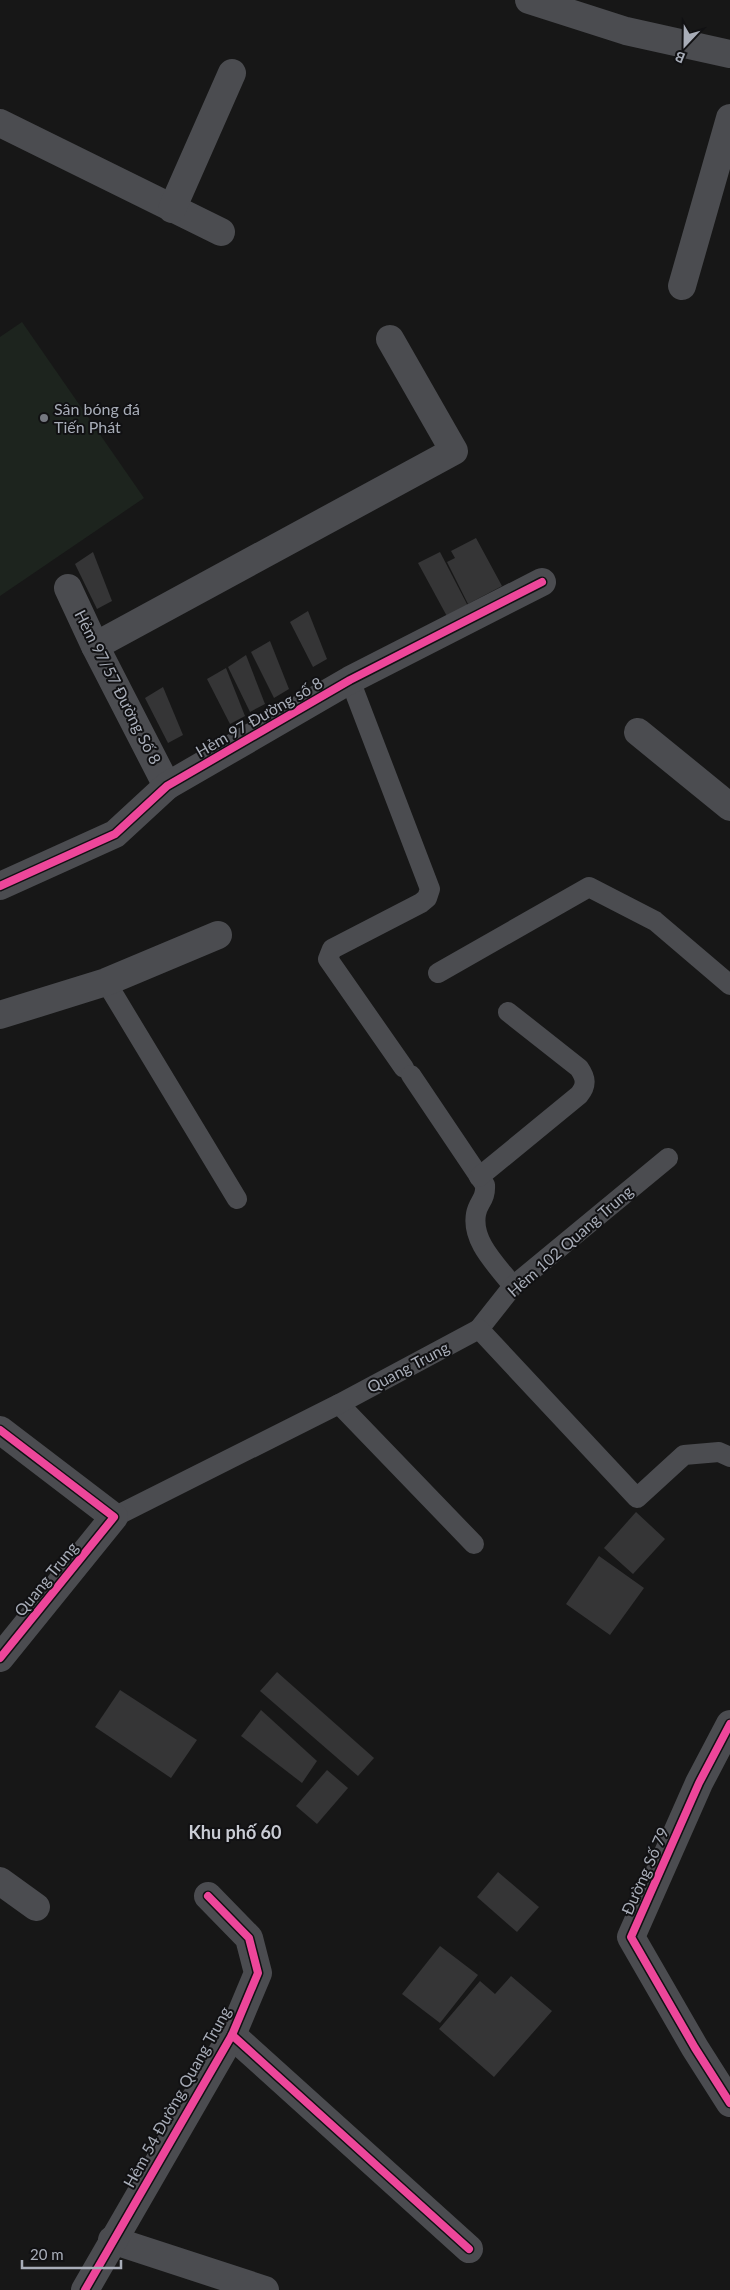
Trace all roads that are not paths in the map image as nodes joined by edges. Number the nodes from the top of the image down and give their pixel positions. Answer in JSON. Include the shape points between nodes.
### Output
{"nodes":[{"id":1,"x":529,"y":0,"type":"edge"},
{"id":2,"x":730,"y":54,"type":"edge"},
{"id":3,"x":232,"y":73,"type":"dead end"},
{"id":4,"x":730,"y":118,"type":"edge"},
{"id":5,"x":0,"y":123,"type":"edge"},
{"id":6,"x":172,"y":209,"type":"junction"},
{"id":7,"x":221,"y":232,"type":"dead end"},
{"id":8,"x":682,"y":286,"type":"dead end"},
{"id":9,"x":390,"y":339,"type":"dead end"},
{"id":10,"x":542,"y":582,"type":"dead end"},
{"id":11,"x":68,"y":588,"type":"dead end"},
{"id":12,"x":95,"y":646,"type":"junction"},
{"id":13,"x":350,"y":680,"type":"junction"},
{"id":14,"x":638,"y":732,"type":"dead end"},
{"id":15,"x":168,"y":786,"type":"junction"},
{"id":16,"x":730,"y":807,"type":"edge"},
{"id":17,"x":2,"y":880,"type":"edge"},
{"id":18,"x":218,"y":935,"type":"dead end"},
{"id":19,"x":438,"y":973,"type":"dead end"},
{"id":20,"x":106,"y":982,"type":"junction"},
{"id":21,"x":730,"y":985,"type":"edge"},
{"id":22,"x":508,"y":1012,"type":"dead end"},
{"id":23,"x":0,"y":1014,"type":"edge"},
{"id":24,"x":668,"y":1158,"type":"dead end"},
{"id":25,"x":479,"y":1177,"type":"junction"},
{"id":26,"x":237,"y":1199,"type":"dead end"},
{"id":27,"x":513,"y":1286,"type":"junction"},
{"id":28,"x":479,"y":1329,"type":"junction"},
{"id":29,"x":340,"y":1404,"type":"junction"},
{"id":30,"x":0,"y":1430,"type":"edge"},
{"id":31,"x":730,"y":1456,"type":"edge"},
{"id":32,"x":114,"y":1517,"type":"junction"},
{"id":33,"x":474,"y":1544,"type":"dead end"},
{"id":34,"x":0,"y":1658,"type":"edge"},
{"id":35,"x":730,"y":1724,"type":"edge"},
{"id":36,"x":0,"y":1880,"type":"edge"},
{"id":37,"x":208,"y":1896,"type":"dead end"},
{"id":38,"x":36,"y":1907,"type":"dead end"},
{"id":39,"x":232,"y":2035,"type":"junction"},
{"id":40,"x":730,"y":2102,"type":"edge"},
{"id":41,"x":112,"y":2240,"type":"junction"},
{"id":42,"x":469,"y":2250,"type":"dead end"},
{"id":43,"x":85,"y":2290,"type":"edge"},
{"id":44,"x":265,"y":2290,"type":"edge"}],
"edges":[{"from":1,"to":2,"type":"street","via":[[626,31]]},
{"from":3,"to":6,"type":"street"},
{"from":4,"to":8,"type":"street"},
{"from":5,"to":6,"type":"street"},
{"from":6,"to":7,"type":"street"},
{"from":9,"to":12,"type":"street","via":[[454,452]]},
{"from":10,"to":13,"type":"street","name":"Hẻm 97 Đường số 8"},
{"from":11,"to":12,"type":"street","name":"Hẻm 97/57 Đường Số 8"},
{"from":12,"to":15,"type":"street","name":"Hẻm 97/57 Đường Số 8"},
{"from":13,"to":15,"type":"street","name":"Hẻm 97 Đường số 8"},
{"from":13,"to":25,"type":"lane","via":[[430,889],[421,903],[332,949],[328,959]]},
{"from":14,"to":16,"type":"street"},
{"from":15,"to":17,"type":"street","name":"Hẻm 97 Đường số 8","via":[[115,834]]},
{"from":18,"to":20,"type":"street"},
{"from":19,"to":21,"type":"lane","via":[[589,887],[655,921]]},
{"from":20,"to":23,"type":"street"},
{"from":20,"to":26,"type":"lane"},
{"from":22,"to":25,"type":"lane","via":[[579,1068],[585,1087]]},
{"from":24,"to":27,"type":"lane","name":"Hẻm 102 Quang Trung"},
{"from":25,"to":27,"type":"lane","via":[[486,1195],[476,1213],[478,1239]]},
{"from":27,"to":28,"type":"lane","name":"Hẻm 102 Quang Trung"},
{"from":28,"to":29,"type":"lane","name":"Quang Trung"},
{"from":28,"to":31,"type":"lane","via":[[637,1498],[684,1455],[719,1452]]},
{"from":29,"to":32,"type":"lane","name":"Quang Trung"},
{"from":29,"to":33,"type":"lane"},
{"from":30,"to":32,"type":"street"},
{"from":32,"to":34,"type":"street","name":"Quang Trung"},
{"from":35,"to":40,"type":"street","name":"Đường Số 79","via":[[699,1783],[631,1937]]},
{"from":36,"to":38,"type":"street"},
{"from":37,"to":39,"type":"street","name":"Hẻm 54 Đường Quang Trung","via":[[249,1938],[258,1973]]},
{"from":39,"to":41,"type":"street","name":"Hẻm 54 Đường Quang Trung"},
{"from":39,"to":42,"type":"street"},
{"from":41,"to":43,"type":"street","name":"Hẻm 54 Đường Quang Trung"},
{"from":41,"to":44,"type":"street"}]}
